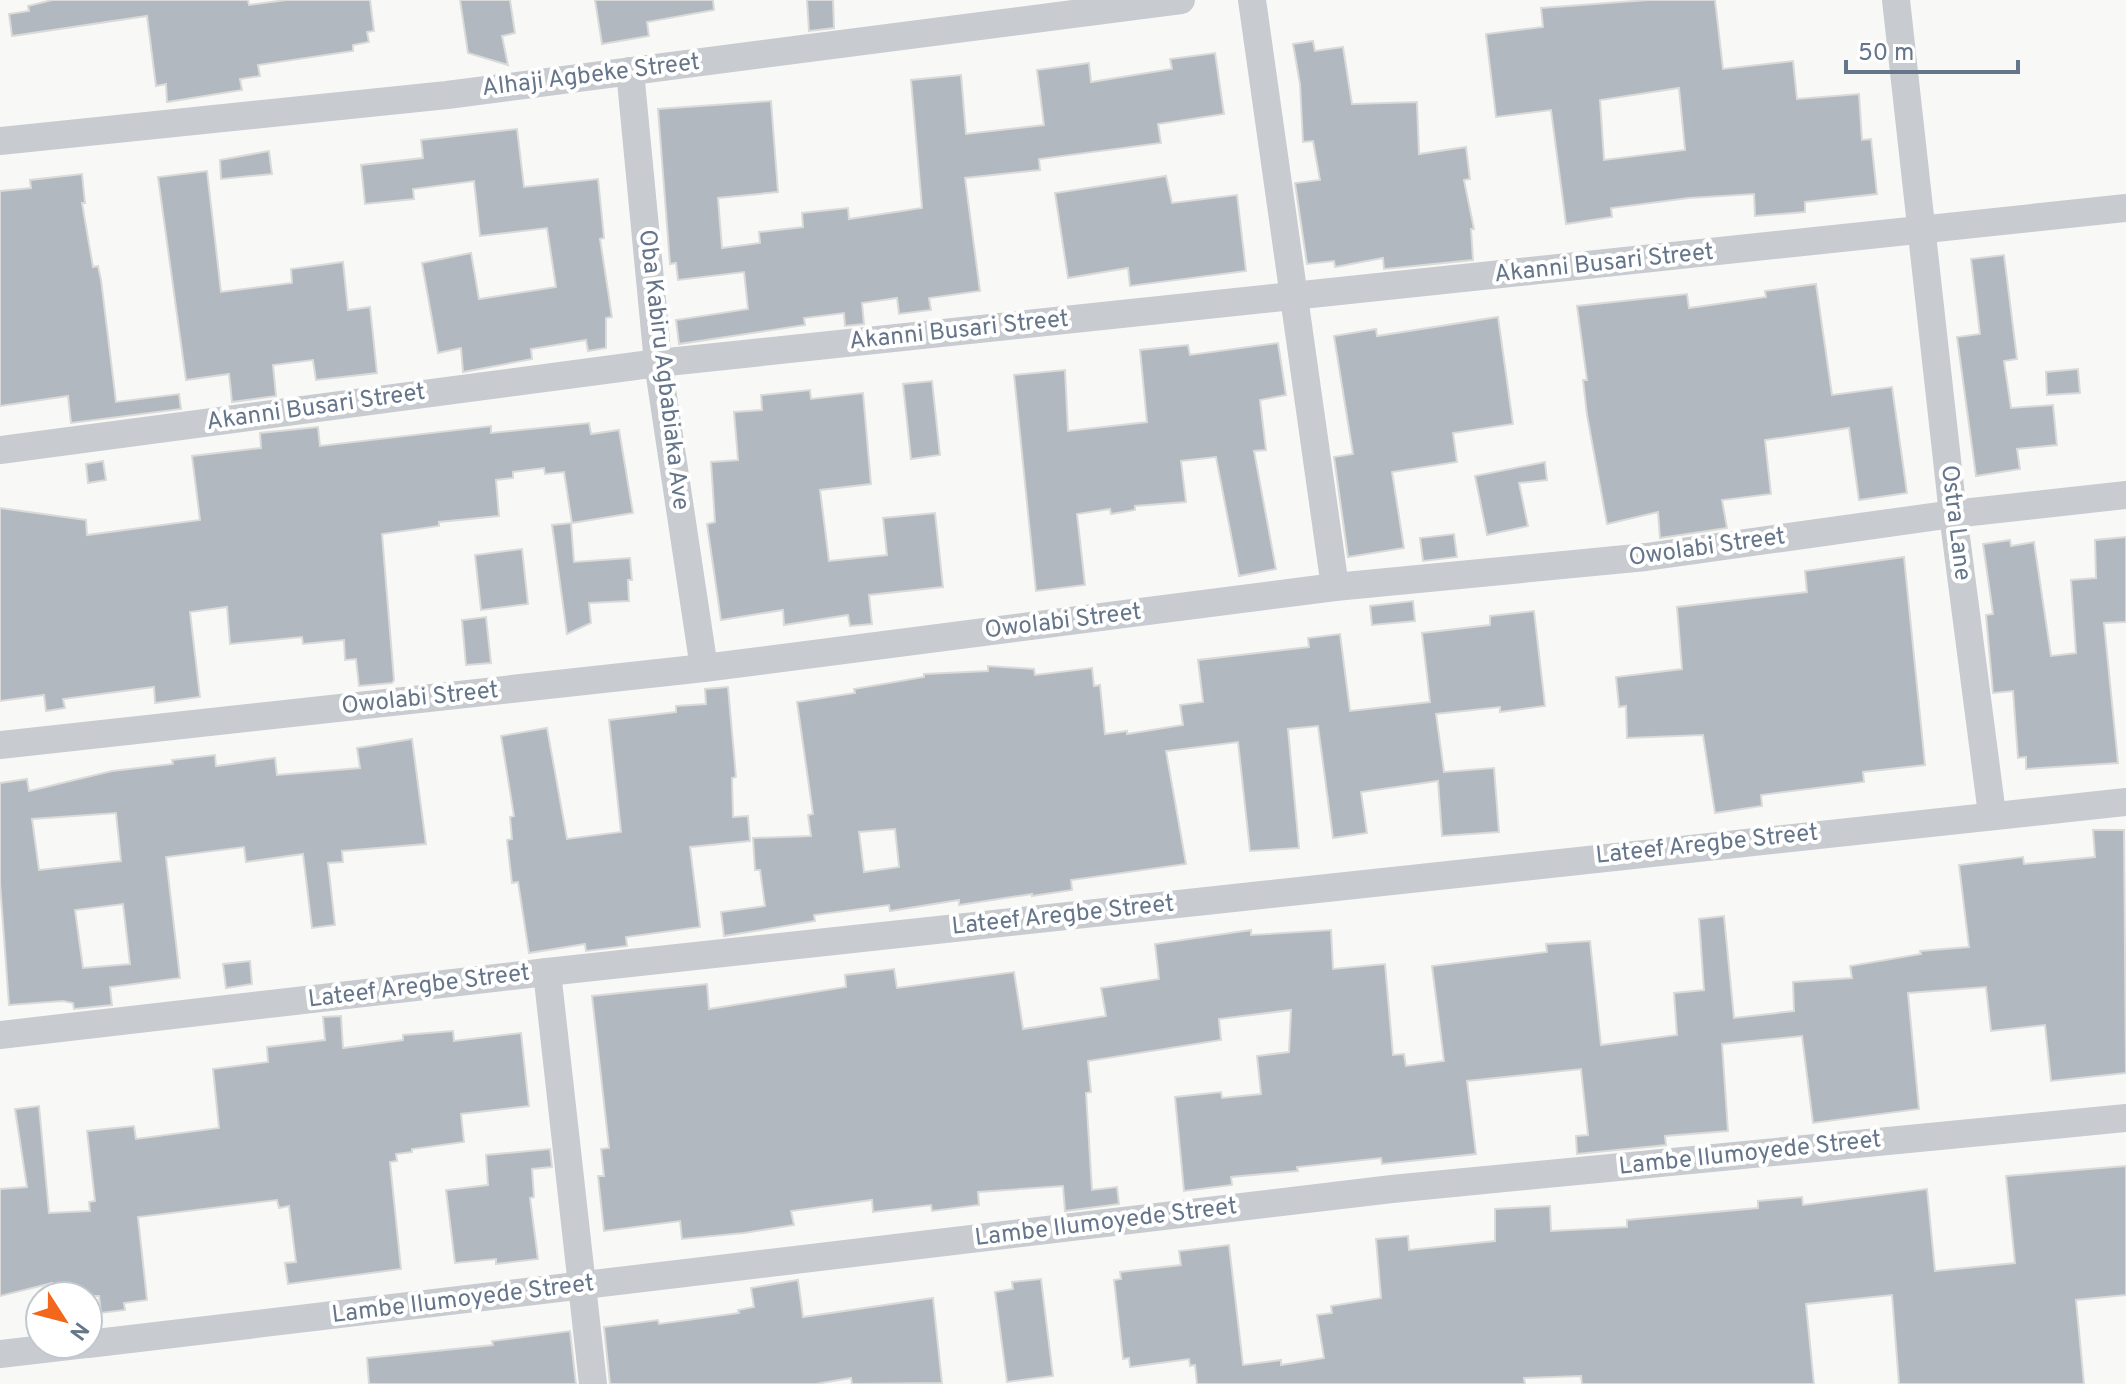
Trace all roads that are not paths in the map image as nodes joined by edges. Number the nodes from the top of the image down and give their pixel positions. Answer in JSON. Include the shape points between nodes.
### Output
{"nodes":[{"id":1,"x":1181,"y":0,"type":"edge"},
{"id":2,"x":1252,"y":0,"type":"edge"},
{"id":3,"x":1896,"y":0,"type":"edge"},
{"id":4,"x":630,"y":71,"type":"junction"},
{"id":5,"x":0,"y":141,"type":"edge"},
{"id":6,"x":2126,"y":208,"type":"edge"},
{"id":7,"x":1921,"y":232,"type":"junction"},
{"id":8,"x":1292,"y":296,"type":"junction"},
{"id":9,"x":658,"y":363,"type":"junction"},
{"id":10,"x":0,"y":450,"type":"edge"},
{"id":11,"x":2126,"y":495,"type":"edge"},
{"id":12,"x":1953,"y":514,"type":"junction"},
{"id":13,"x":1335,"y":587,"type":"junction"},
{"id":14,"x":704,"y":668,"type":"junction"},
{"id":15,"x":0,"y":745,"type":"edge"},
{"id":16,"x":2126,"y":802,"type":"edge"},
{"id":17,"x":1992,"y":814,"type":"junction"},
{"id":18,"x":547,"y":972,"type":"junction"},
{"id":19,"x":0,"y":1035,"type":"edge"},
{"id":20,"x":2126,"y":1118,"type":"edge"},
{"id":21,"x":580,"y":1287,"type":"junction"},
{"id":22,"x":104,"y":1342,"type":"edge"},
{"id":23,"x":24,"y":1351,"type":"edge"},
{"id":24,"x":0,"y":1354,"type":"edge"},
{"id":25,"x":593,"y":1384,"type":"edge"}],
"edges":[{"from":1,"to":4,"type":"street","name":"Alhaji Agbeke Street"},
{"from":2,"to":8,"type":"street"},
{"from":3,"to":7,"type":"street","name":"Ostra Lane"},
{"from":4,"to":5,"type":"street","name":"Alhaji Agbeke Street"},
{"from":4,"to":9,"type":"street","name":"Oba Kabiru Agbabiaka Ave"},
{"from":6,"to":7,"type":"street","name":"Akanni Busari Street"},
{"from":7,"to":8,"type":"street","name":"Akanni Busari Street"},
{"from":7,"to":12,"type":"street","name":"Ostra Lane"},
{"from":8,"to":9,"type":"street","name":"Akanni Busari Street"},
{"from":8,"to":13,"type":"street"},
{"from":9,"to":10,"type":"street","name":"Akanni Busari Street"},
{"from":9,"to":14,"type":"street","name":"Oba Kabiru Agbabiaka Ave"},
{"from":11,"to":12,"type":"street","name":"Owolabi Street"},
{"from":12,"to":13,"type":"street","name":"Owolabi Street","via":[[1646,557]]},
{"from":12,"to":17,"type":"street","name":"Ostra Lane"},
{"from":13,"to":14,"type":"street","name":"Owolabi Street"},
{"from":14,"to":15,"type":"street","name":"Owolabi Street"},
{"from":16,"to":17,"type":"street","name":"Lateef Aregbe Street"},
{"from":17,"to":18,"type":"street","name":"Lateef Aregbe Street"},
{"from":18,"to":19,"type":"street","name":"Lateef Aregbe Street"},
{"from":18,"to":21,"type":"street"},
{"from":20,"to":21,"type":"street","name":"Lambe Ilumoyede Street","via":[[1392,1189]]},
{"from":21,"to":22,"type":"street","name":"Lambe Ilumoyede Street"},
{"from":21,"to":25,"type":"street"},
{"from":23,"to":24,"type":"street","name":"Lambe Ilumoyede Street"}]}
